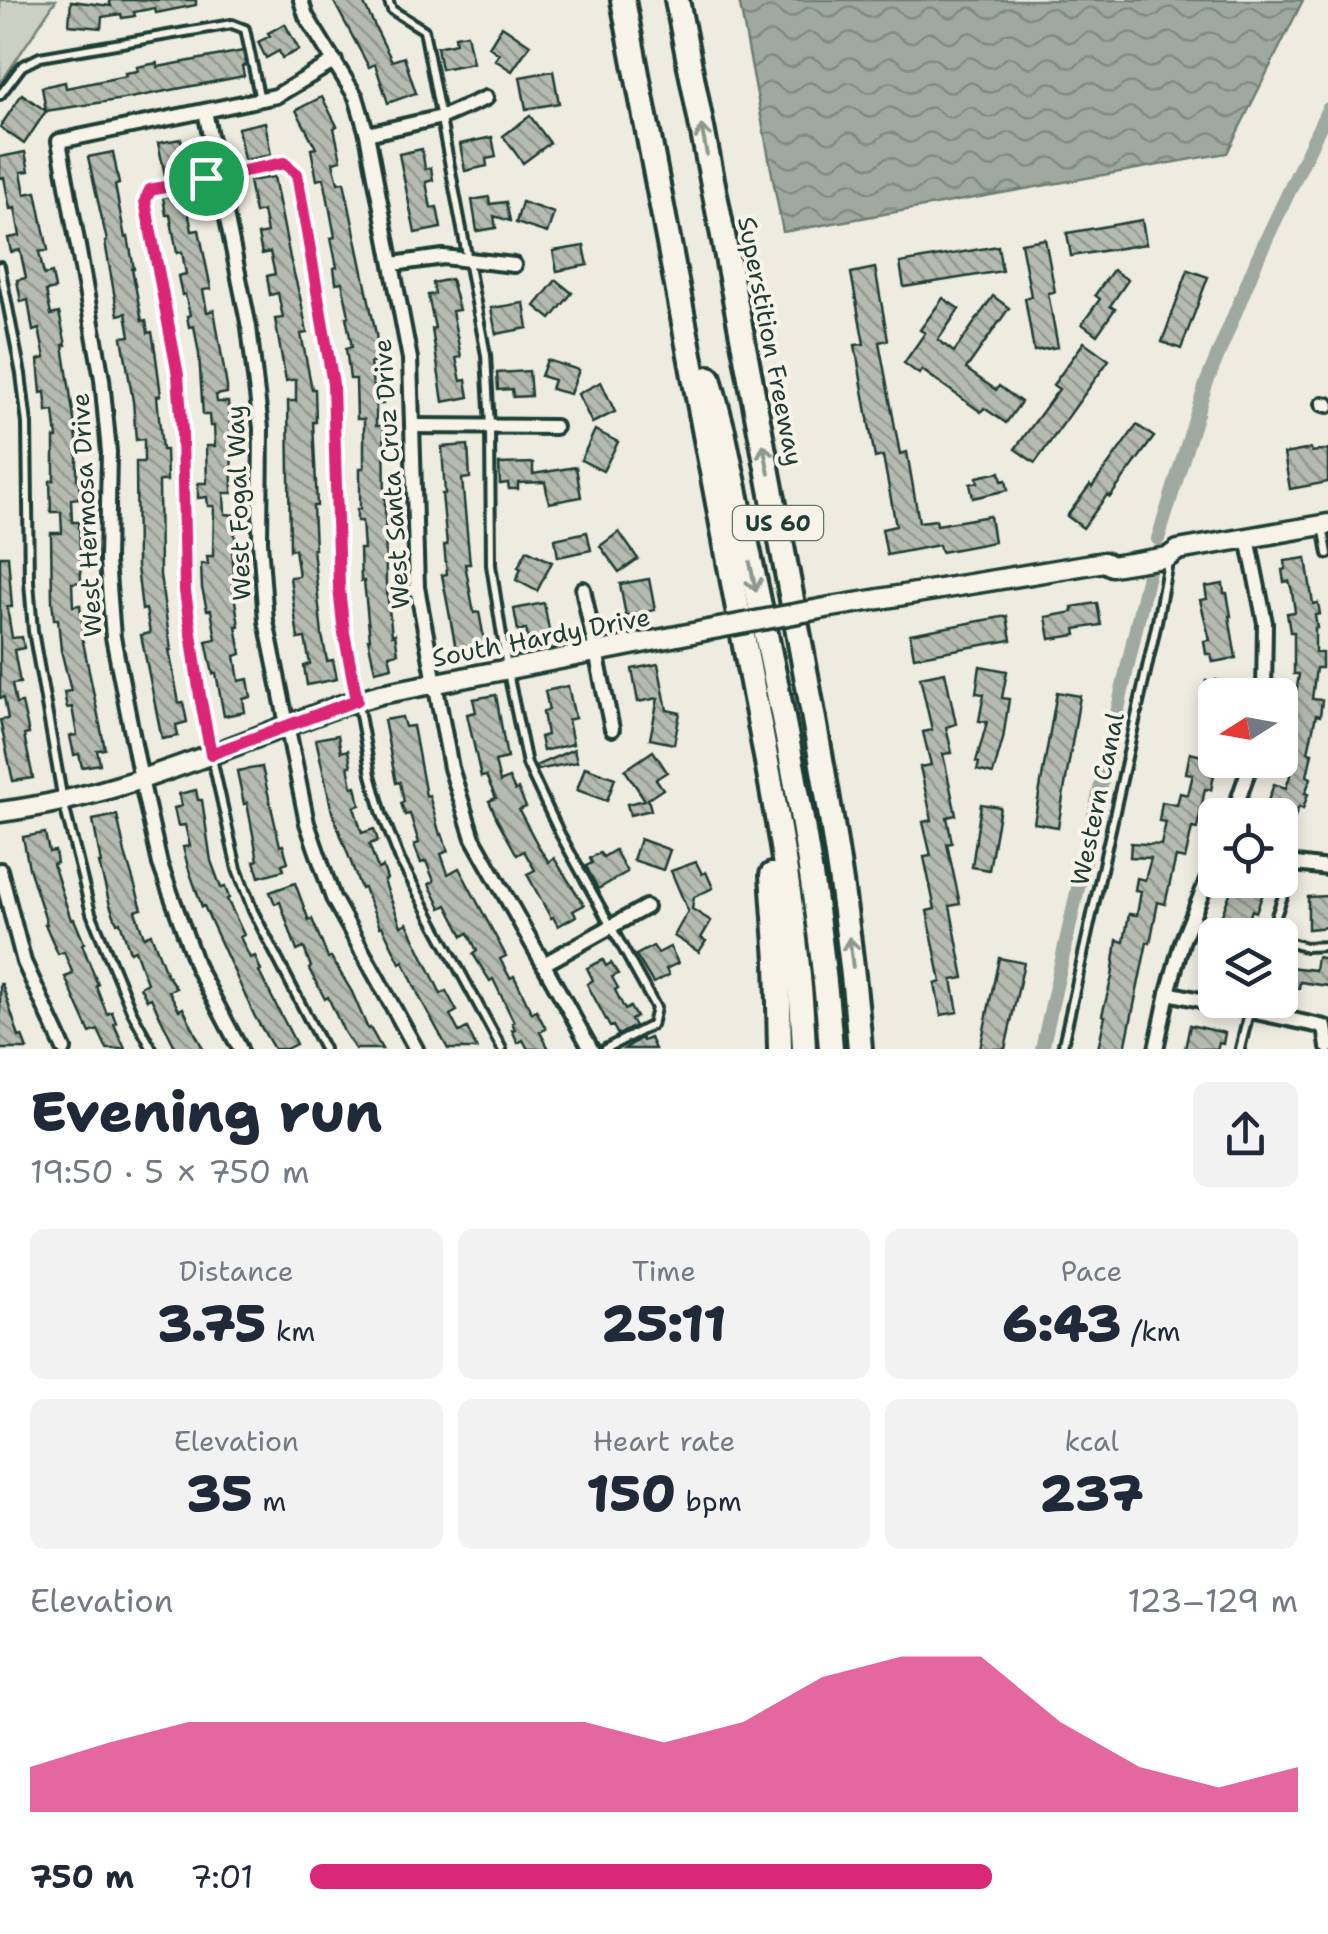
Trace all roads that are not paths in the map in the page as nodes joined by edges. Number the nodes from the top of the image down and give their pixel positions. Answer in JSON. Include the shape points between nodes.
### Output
{"nodes":[{"id":1,"x":301,"y":0,"type":"edge"},
{"id":2,"x":388,"y":0,"type":"edge"},
{"id":3,"x":623,"y":0,"type":"edge"},
{"id":4,"x":677,"y":0,"type":"edge"},
{"id":5,"x":335,"y":62,"type":"junction"},
{"id":6,"x":0,"y":96,"type":"edge"},
{"id":7,"x":486,"y":98,"type":"dead end"},
{"id":8,"x":260,"y":100,"type":"junction"},
{"id":9,"x":205,"y":111,"type":"junction"},
{"id":10,"x":442,"y":117,"type":"junction"},
{"id":11,"x":367,"y":134,"type":"junction"},
{"id":12,"x":218,"y":176,"type":"junction"},
{"id":13,"x":670,"y":245,"type":"junction"},
{"id":14,"x":468,"y":260,"type":"junction"},
{"id":15,"x":392,"y":264,"type":"junction"},
{"id":16,"x":514,"y":265,"type":"dead end"},
{"id":17,"x":0,"y":266,"type":"edge"},
{"id":18,"x":413,"y":426,"type":"junction"},
{"id":19,"x":490,"y":426,"type":"junction"},
{"id":20,"x":554,"y":427,"type":"dead end"},
{"id":21,"x":1326,"y":524,"type":"edge"},
{"id":22,"x":1248,"y":538,"type":"junction"},
{"id":23,"x":1171,"y":551,"type":"junction"},
{"id":24,"x":1328,"y":554,"type":"edge"},
{"id":25,"x":583,"y":589,"type":"dead end"},
{"id":26,"x":596,"y":652,"type":"junction"},
{"id":27,"x":507,"y":668,"type":"junction"},
{"id":28,"x":1264,"y":678,"type":"edge"},
{"id":29,"x":434,"y":683,"type":"junction"},
{"id":30,"x":357,"y":700,"type":"junction"},
{"id":31,"x":756,"y":702,"type":"junction"},
{"id":32,"x":286,"y":726,"type":"junction"},
{"id":33,"x":612,"y":729,"type":"dead end"},
{"id":34,"x":211,"y":754,"type":"junction"},
{"id":35,"x":141,"y":779,"type":"junction"},
{"id":36,"x":64,"y":801,"type":"junction"},
{"id":37,"x":0,"y":812,"type":"edge"},
{"id":38,"x":1298,"y":864,"type":"edge"},
{"id":39,"x":1328,"y":868,"type":"edge"},
{"id":40,"x":0,"y":870,"type":"edge"},
{"id":41,"x":1200,"y":898,"type":"edge"},
{"id":42,"x":646,"y":908,"type":"dead end"},
{"id":43,"x":610,"y":928,"type":"junction"},
{"id":44,"x":1298,"y":945,"type":"edge"},
{"id":45,"x":1328,"y":946,"type":"edge"},
{"id":46,"x":544,"y":964,"type":"junction"},
{"id":47,"x":1168,"y":993,"type":"junction"},
{"id":48,"x":1198,"y":997,"type":"edge"},
{"id":49,"x":1248,"y":1018,"type":"edge"},
{"id":50,"x":1295,"y":1018,"type":"edge"},
{"id":51,"x":1328,"y":1047,"type":"edge"},
{"id":52,"x":64,"y":1049,"type":"edge"},
{"id":53,"x":152,"y":1049,"type":"edge"},
{"id":54,"x":240,"y":1049,"type":"edge"},
{"id":55,"x":324,"y":1049,"type":"edge"},
{"id":56,"x":416,"y":1049,"type":"edge"},
{"id":57,"x":502,"y":1049,"type":"edge"},
{"id":58,"x":592,"y":1049,"type":"edge"},
{"id":59,"x":605,"y":1049,"type":"edge"},
{"id":60,"x":780,"y":1049,"type":"edge"},
{"id":61,"x":804,"y":1049,"type":"edge"},
{"id":62,"x":831,"y":1049,"type":"edge"},
{"id":63,"x":860,"y":1049,"type":"edge"},
{"id":64,"x":1062,"y":1049,"type":"edge"},
{"id":65,"x":1156,"y":1049,"type":"edge"},
{"id":66,"x":1240,"y":1049,"type":"edge"}],
"edges":[{"from":1,"to":5,"type":"street","name":"West Santa Cruz Drive"},
{"from":2,"to":10,"type":"lane","via":[[392,10],[424,30]]},
{"from":3,"to":13,"type":"highway","number":"US 60"},
{"from":63,"to":4,"type":"highway","name":"Superstition Freeway","number":"US 60","one_way":true,"via":[[840,863]]},
{"from":5,"to":8,"type":"street"},
{"from":5,"to":11,"type":"street","name":"West Santa Cruz Drive"},
{"from":6,"to":8,"type":"lane","via":[[22,66],[40,57],[232,24],[245,29]]},
{"from":7,"to":10,"type":"street"},
{"from":8,"to":9,"type":"street"},
{"from":9,"to":12,"type":"street","name":"West Fogal Way"},
{"from":9,"to":35,"type":"street","name":"West Hermosa Drive","via":[[59,141],[102,379],[113,637]]},
{"from":10,"to":11,"type":"street"},
{"from":10,"to":14,"type":"lane"},
{"from":11,"to":15,"type":"street","name":"West Santa Cruz Drive"},
{"from":12,"to":30,"type":"lane","via":[[284,163],[297,174],[333,384],[339,588]]},
{"from":12,"to":32,"type":"street","name":"West Fogal Way","via":[[261,428],[266,621]]},
{"from":12,"to":34,"type":"lane","via":[[150,190],[145,201],[178,375],[185,591]]},
{"from":13,"to":31,"type":"highway","number":"US 60"},
{"from":13,"to":62,"type":"highway","one_way":true,"via":[[723,430],[781,712],[822,938]]},
{"from":14,"to":15,"type":"street"},
{"from":14,"to":16,"type":"street"},
{"from":14,"to":19,"type":"lane","via":[[486,355]]},
{"from":15,"to":18,"type":"street","name":"West Santa Cruz Drive","via":[[410,359]]},
{"from":17,"to":36,"type":"lane","via":[[27,424],[34,631]]},
{"from":18,"to":19,"type":"street"},
{"from":18,"to":29,"type":"street","name":"West Santa Cruz Drive","via":[[417,587]]},
{"from":19,"to":20,"type":"street"},
{"from":19,"to":27,"type":"lane","via":[[490,565]]},
{"from":21,"to":22,"type":"street","name":"South Hardy Drive"},
{"from":21,"to":24,"type":"lane"},
{"from":22,"to":23,"type":"street","name":"South Hardy Drive"},
{"from":22,"to":28,"type":"street","via":[[1264,623]]},
{"from":23,"to":26,"type":"street","name":"South Hardy Drive","bridge":true},
{"from":23,"to":64,"type":"lane","name":"Western Canal"},
{"from":25,"to":26,"type":"street"},
{"from":26,"to":27,"type":"street","name":"South Hardy Drive"},
{"from":26,"to":33,"type":"street"},
{"from":27,"to":29,"type":"street","name":"South Hardy Drive"},
{"from":27,"to":43,"type":"lane","via":[[528,764]]},
{"from":29,"to":30,"type":"street","name":"South Hardy Drive"},
{"from":29,"to":46,"type":"street","name":"West Santa Cruz Drive","via":[[474,838]]},
{"from":30,"to":32,"type":"street","name":"South Hardy Drive"},
{"from":30,"to":57,"type":"lane","via":[[382,814],[400,860]]},
{"from":31,"to":60,"type":"highway"},
{"from":31,"to":61,"type":"highway","number":"US 60","via":[[788,887]]},
{"from":32,"to":34,"type":"street","name":"South Hardy Drive"},
{"from":32,"to":56,"type":"street","name":"West Fogal Way","via":[[306,822],[334,898]]},
{"from":34,"to":35,"type":"street","name":"South Hardy Drive"},
{"from":34,"to":55,"type":"lane","via":[[236,870]]},
{"from":35,"to":36,"type":"street","name":"South Hardy Drive"},
{"from":35,"to":54,"type":"street","name":"West Hermosa Drive","via":[[160,864],[197,967]]},
{"from":36,"to":37,"type":"street","name":"South Hardy Drive"},
{"from":36,"to":53,"type":"lane","via":[[91,913]]},
{"from":38,"to":39,"type":"street"},
{"from":40,"to":52,"type":"street","via":[[24,962]]},
{"from":41,"to":47,"type":"street"},
{"from":42,"to":43,"type":"street"},
{"from":43,"to":46,"type":"street"},
{"from":43,"to":59,"type":"lane","via":[[656,1008],[652,1025]]},
{"from":44,"to":45,"type":"lane"},
{"from":46,"to":58,"type":"street","name":"West Santa Cruz Drive"},
{"from":47,"to":48,"type":"street"},
{"from":47,"to":65,"type":"street"},
{"from":49,"to":66,"type":"lane"},
{"from":50,"to":51,"type":"street","via":[[1325,1027]]}]}
